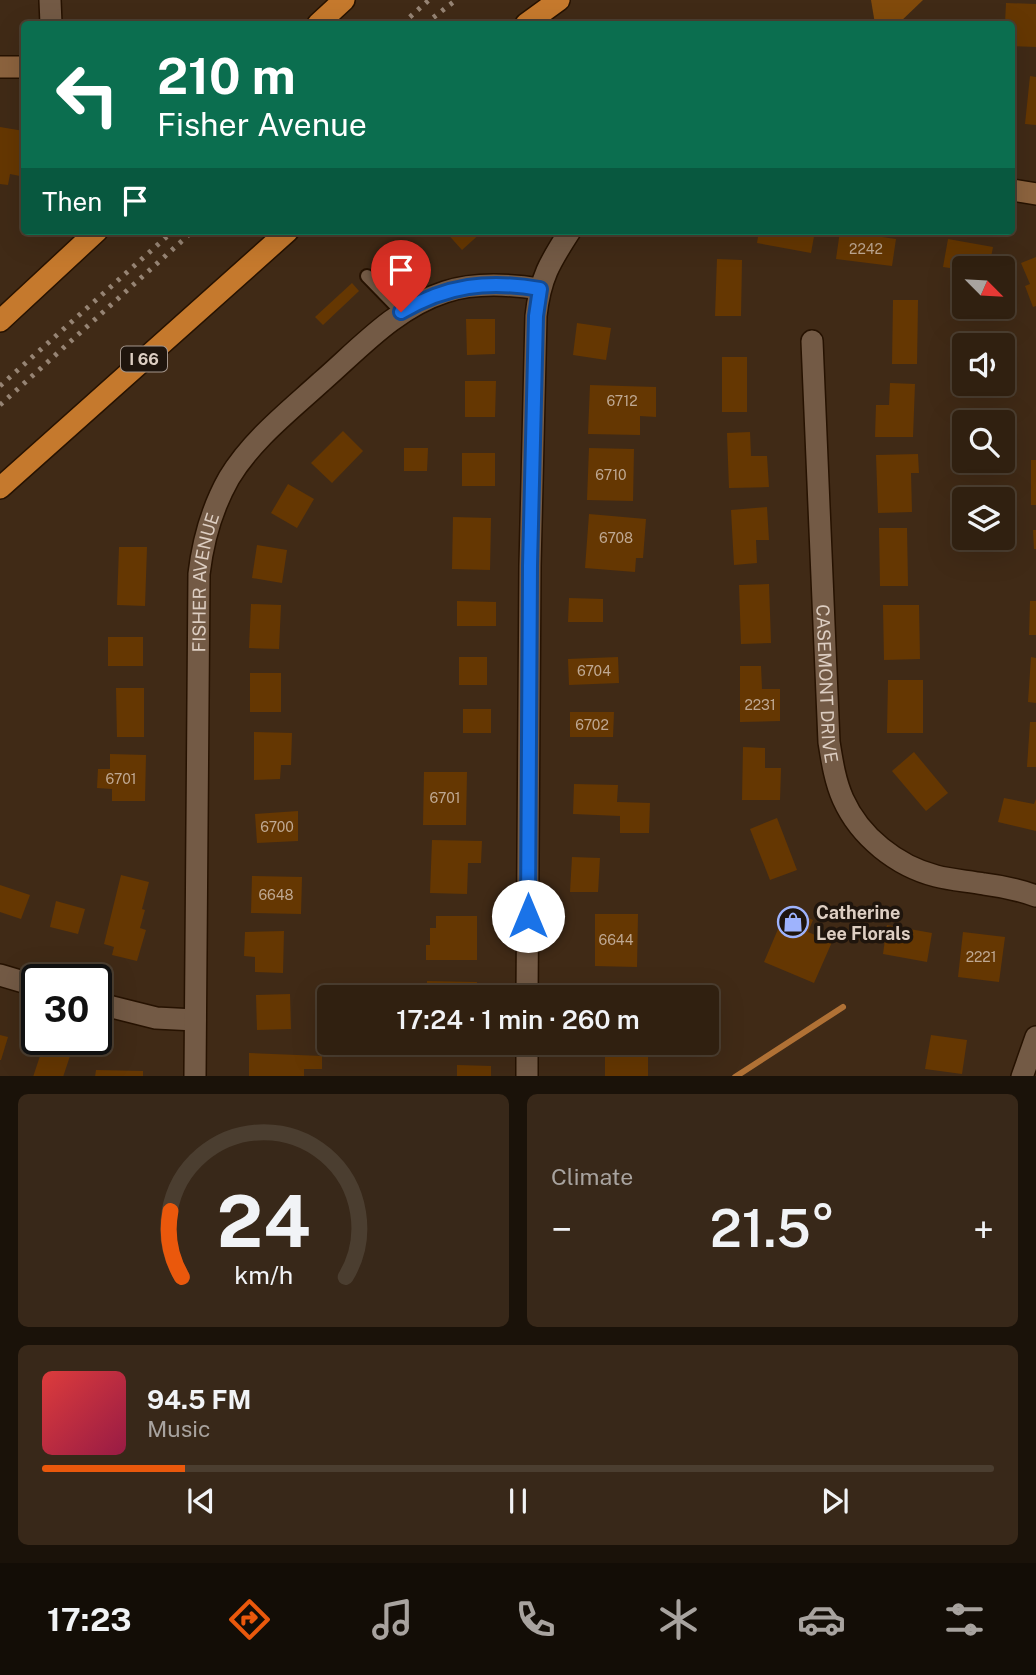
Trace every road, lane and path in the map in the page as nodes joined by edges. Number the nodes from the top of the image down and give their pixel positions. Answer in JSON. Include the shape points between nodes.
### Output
{"nodes":[{"id":1,"x":50,"y":0,"type":"edge"},
{"id":2,"x":344,"y":0,"type":"edge"},
{"id":3,"x":539,"y":0,"type":"edge"},
{"id":4,"x":559,"y":0,"type":"edge"},
{"id":5,"x":51,"y":21,"type":"edge"},
{"id":6,"x":321,"y":21,"type":"edge"},
{"id":7,"x":518,"y":21,"type":"edge"},
{"id":8,"x":530,"y":21,"type":"edge"},
{"id":9,"x":0,"y":67,"type":"edge"},
{"id":10,"x":21,"y":67,"type":"edge"},
{"id":11,"x":1015,"y":190,"type":"edge"},
{"id":12,"x":1036,"y":194,"type":"edge"},
{"id":13,"x":93,"y":235,"type":"edge"},
{"id":14,"x":284,"y":235,"type":"edge"},
{"id":15,"x":567,"y":235,"type":"edge"},
{"id":16,"x":367,"y":276,"type":"dead end"},
{"id":17,"x":540,"y":289,"type":"junction"},
{"id":18,"x":401,"y":312,"type":"junction"},
{"id":19,"x":0,"y":321,"type":"edge"},
{"id":20,"x":812,"y":341,"type":"dead end"},
{"id":21,"x":0,"y":488,"type":"edge"},
{"id":22,"x":1036,"y":896,"type":"edge"},
{"id":23,"x":0,"y":975,"type":"edge"},
{"id":24,"x":21,"y":981,"type":"edge"},
{"id":25,"x":527,"y":985,"type":"edge"},
{"id":26,"x":112,"y":1007,"type":"edge"},
{"id":27,"x":195,"y":1020,"type":"junction"},
{"id":28,"x":1036,"y":1037,"type":"edge"},
{"id":29,"x":527,"y":1055,"type":"edge"},
{"id":30,"x":195,"y":1076,"type":"edge"},
{"id":31,"x":527,"y":1076,"type":"edge"},
{"id":32,"x":1022,"y":1076,"type":"edge"}],
"edges":[{"from":1,"to":5,"type":"street"},
{"from":2,"to":6,"type":"highway"},
{"from":3,"to":7,"type":"highway"},
{"from":4,"to":8,"type":"highway"},
{"from":9,"to":10,"type":"main road"},
{"from":11,"to":12,"type":"main road"},
{"from":13,"to":19,"type":"highway"},
{"from":14,"to":21,"type":"highway","number":"I 66"},
{"from":15,"to":17,"type":"street"},
{"from":16,"to":18,"type":"lane"},
{"from":17,"to":18,"type":"street","name":"FISHER AVENUE","via":[[465,286]]},
{"from":17,"to":25,"type":"street","via":[[530,566]]},
{"from":18,"to":27,"type":"street","name":"FISHER AVENUE","via":[[257,441],[228,480],[209,524],[199,574]]},
{"from":20,"to":22,"type":"street","name":"CASEMONT DRIVE","via":[[829,742],[844,800],[873,841],[915,869]]},
{"from":23,"to":24,"type":"street"},
{"from":26,"to":27,"type":"street","via":[[156,1018]]},
{"from":27,"to":30,"type":"street","name":"FISHER AVENUE"},
{"from":28,"to":32,"type":"street"},
{"from":29,"to":31,"type":"street"}]}
